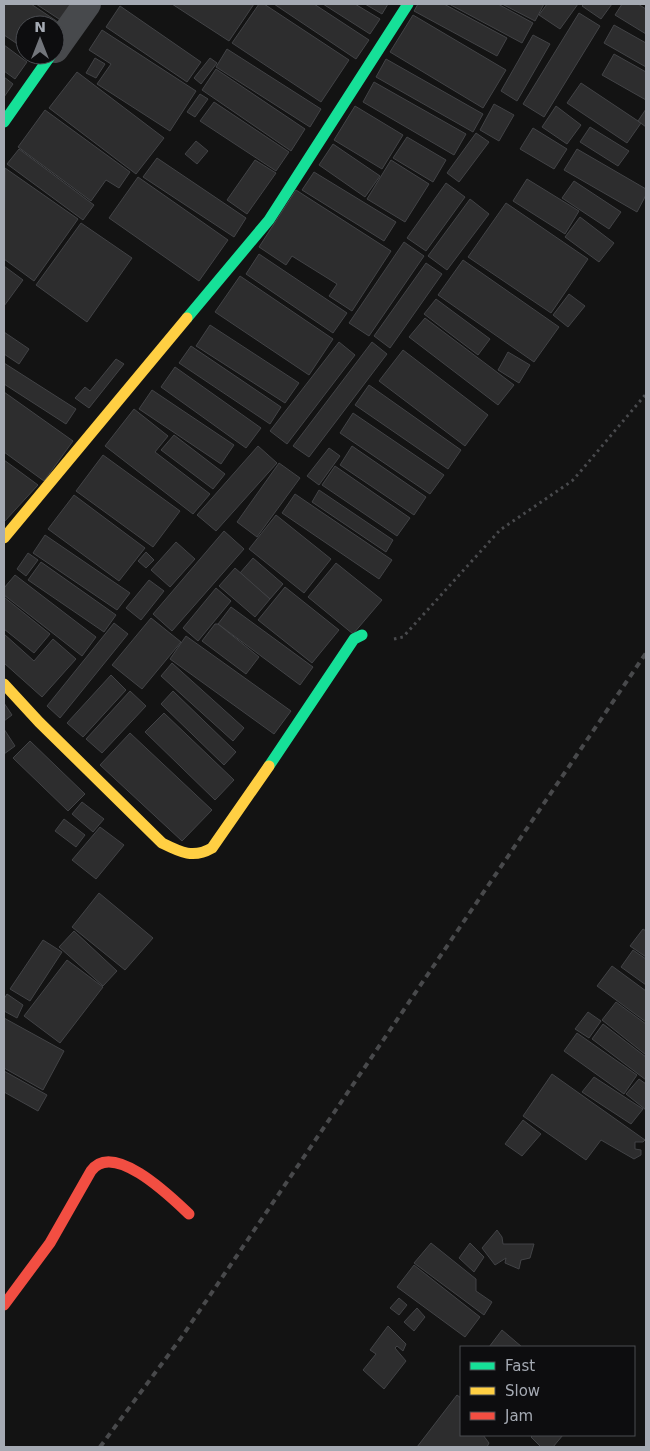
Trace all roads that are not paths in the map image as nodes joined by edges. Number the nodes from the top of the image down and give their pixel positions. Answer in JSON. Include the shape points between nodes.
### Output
{"nodes":[{"id":1,"x":87,"y":4,"type":"edge"},
{"id":2,"x":408,"y":4,"type":"edge"},
{"id":3,"x":65,"y":35,"type":"edge"},
{"id":4,"x":44,"y":65,"type":"edge"},
{"id":5,"x":4,"y":122,"type":"edge"},
{"id":6,"x":4,"y":538,"type":"edge"},
{"id":7,"x":362,"y":635,"type":"road end"},
{"id":8,"x":4,"y":684,"type":"edge"},
{"id":9,"x":189,"y":1214,"type":"dead end"},
{"id":10,"x":4,"y":1305,"type":"edge"}],
"edges":[{"from":1,"to":3,"type":"street"},
{"from":2,"to":6,"type":"street","via":[[269,220]]},
{"from":4,"to":5,"type":"street"},
{"from":7,"to":8,"type":"street","via":[[354,639],[212,848],[195,856],[162,843]]},
{"from":9,"to":10,"type":"street","via":[[134,1170],[110,1160],[98,1162],[92,1167],[50,1243]]}]}
